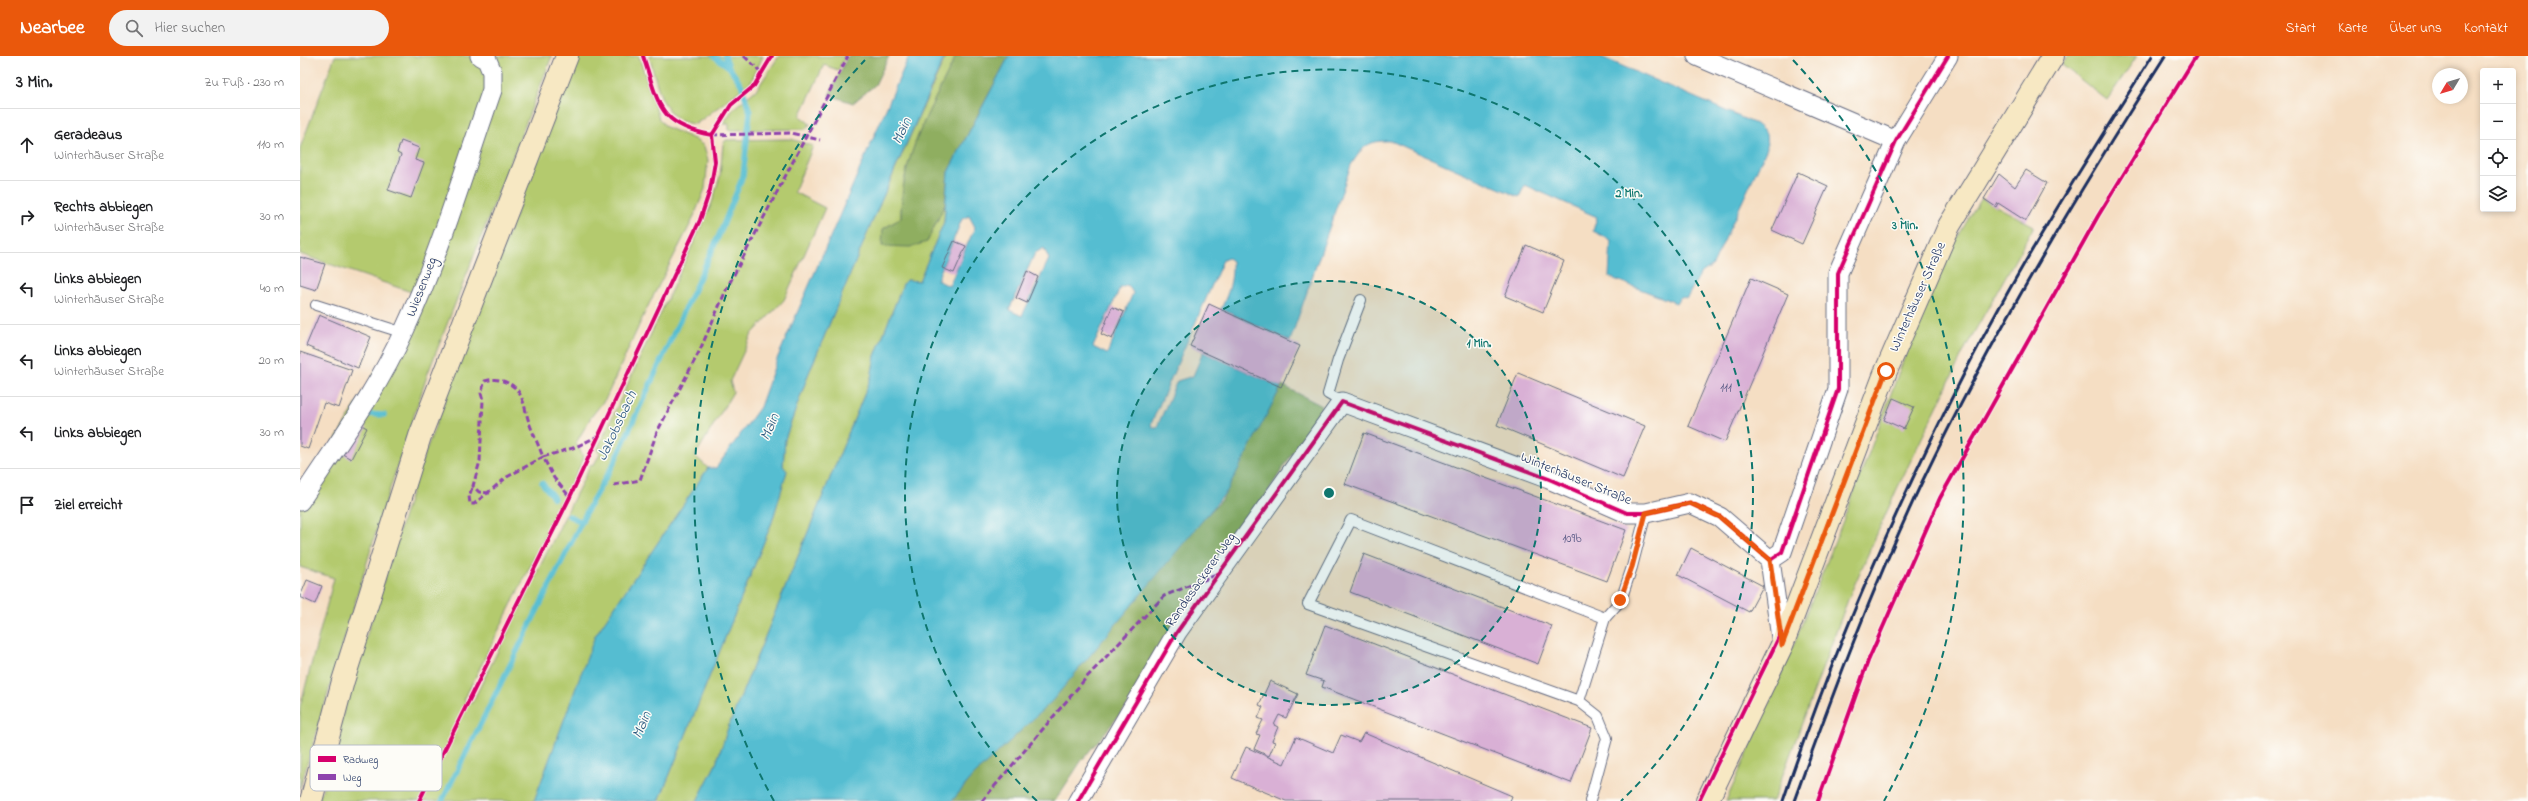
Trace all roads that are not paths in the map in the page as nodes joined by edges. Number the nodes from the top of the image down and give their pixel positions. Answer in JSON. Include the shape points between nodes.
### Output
{"nodes":[{"id":1,"x":480,"y":56,"type":"edge"},
{"id":2,"x":567,"y":56,"type":"edge"},
{"id":3,"x":1698,"y":56,"type":"edge"},
{"id":4,"x":1948,"y":56,"type":"edge"},
{"id":5,"x":2053,"y":56,"type":"edge"},
{"id":6,"x":1896,"y":141,"type":"junction"},
{"id":7,"x":1362,"y":300,"type":"dead end"},
{"id":8,"x":316,"y":305,"type":"dead end"},
{"id":9,"x":404,"y":332,"type":"junction"},
{"id":10,"x":1342,"y":402,"type":"junction"},
{"id":11,"x":300,"y":501,"type":"edge"},
{"id":12,"x":1646,"y":513,"type":"junction"},
{"id":13,"x":1770,"y":560,"type":"junction"},
{"id":14,"x":1606,"y":618,"type":"junction"},
{"id":15,"x":1782,"y":645,"type":"junction"},
{"id":16,"x":1579,"y":701,"type":"junction"},
{"id":17,"x":326,"y":745,"type":"edge"},
{"id":18,"x":314,"y":791,"type":"edge"},
{"id":19,"x":311,"y":801,"type":"edge"},
{"id":20,"x":1078,"y":801,"type":"edge"},
{"id":21,"x":1590,"y":801,"type":"edge"},
{"id":22,"x":1707,"y":801,"type":"edge"}],
"edges":[{"from":1,"to":9,"type":"street","name":"Wiesenweg","via":[[487,60],[492,72],[492,90],[424,286]]},
{"from":2,"to":17,"type":"main road","via":[[420,436],[343,681]]},
{"from":3,"to":6,"type":"street"},
{"from":4,"to":6,"type":"street"},
{"from":5,"to":15,"type":"main road","name":"Winterhäuser Straße","via":[[1949,226],[1886,371]]},
{"from":6,"to":13,"type":"street","via":[[1838,273],[1838,389],[1782,552]]},
{"from":7,"to":10,"type":"lane","via":[[1338,360],[1328,394]]},
{"from":8,"to":9,"type":"lane"},
{"from":9,"to":11,"type":"street","name":"Wiesenweg"},
{"from":10,"to":12,"type":"street","name":"Winterhäuser Straße","via":[[1549,479],[1627,513]]},
{"from":10,"to":20,"type":"street","name":"Randesackerer Weg","via":[[1177,632]]},
{"from":12,"to":13,"type":"street","name":"Winterhäuser Straße","via":[[1690,503],[1720,517]]},
{"from":12,"to":14,"type":"lane","via":[[1632,567],[1620,600]]},
{"from":13,"to":15,"type":"street"},
{"from":14,"to":16,"type":"lane"},
{"from":14,"to":16,"type":"lane","via":[[1351,520],[1308,604]]},
{"from":15,"to":22,"type":"main road","name":"Winterhäuser Straße"},
{"from":16,"to":21,"type":"lane","via":[[1598,716],[1607,738]]},
{"from":18,"to":19,"type":"main road"}]}
